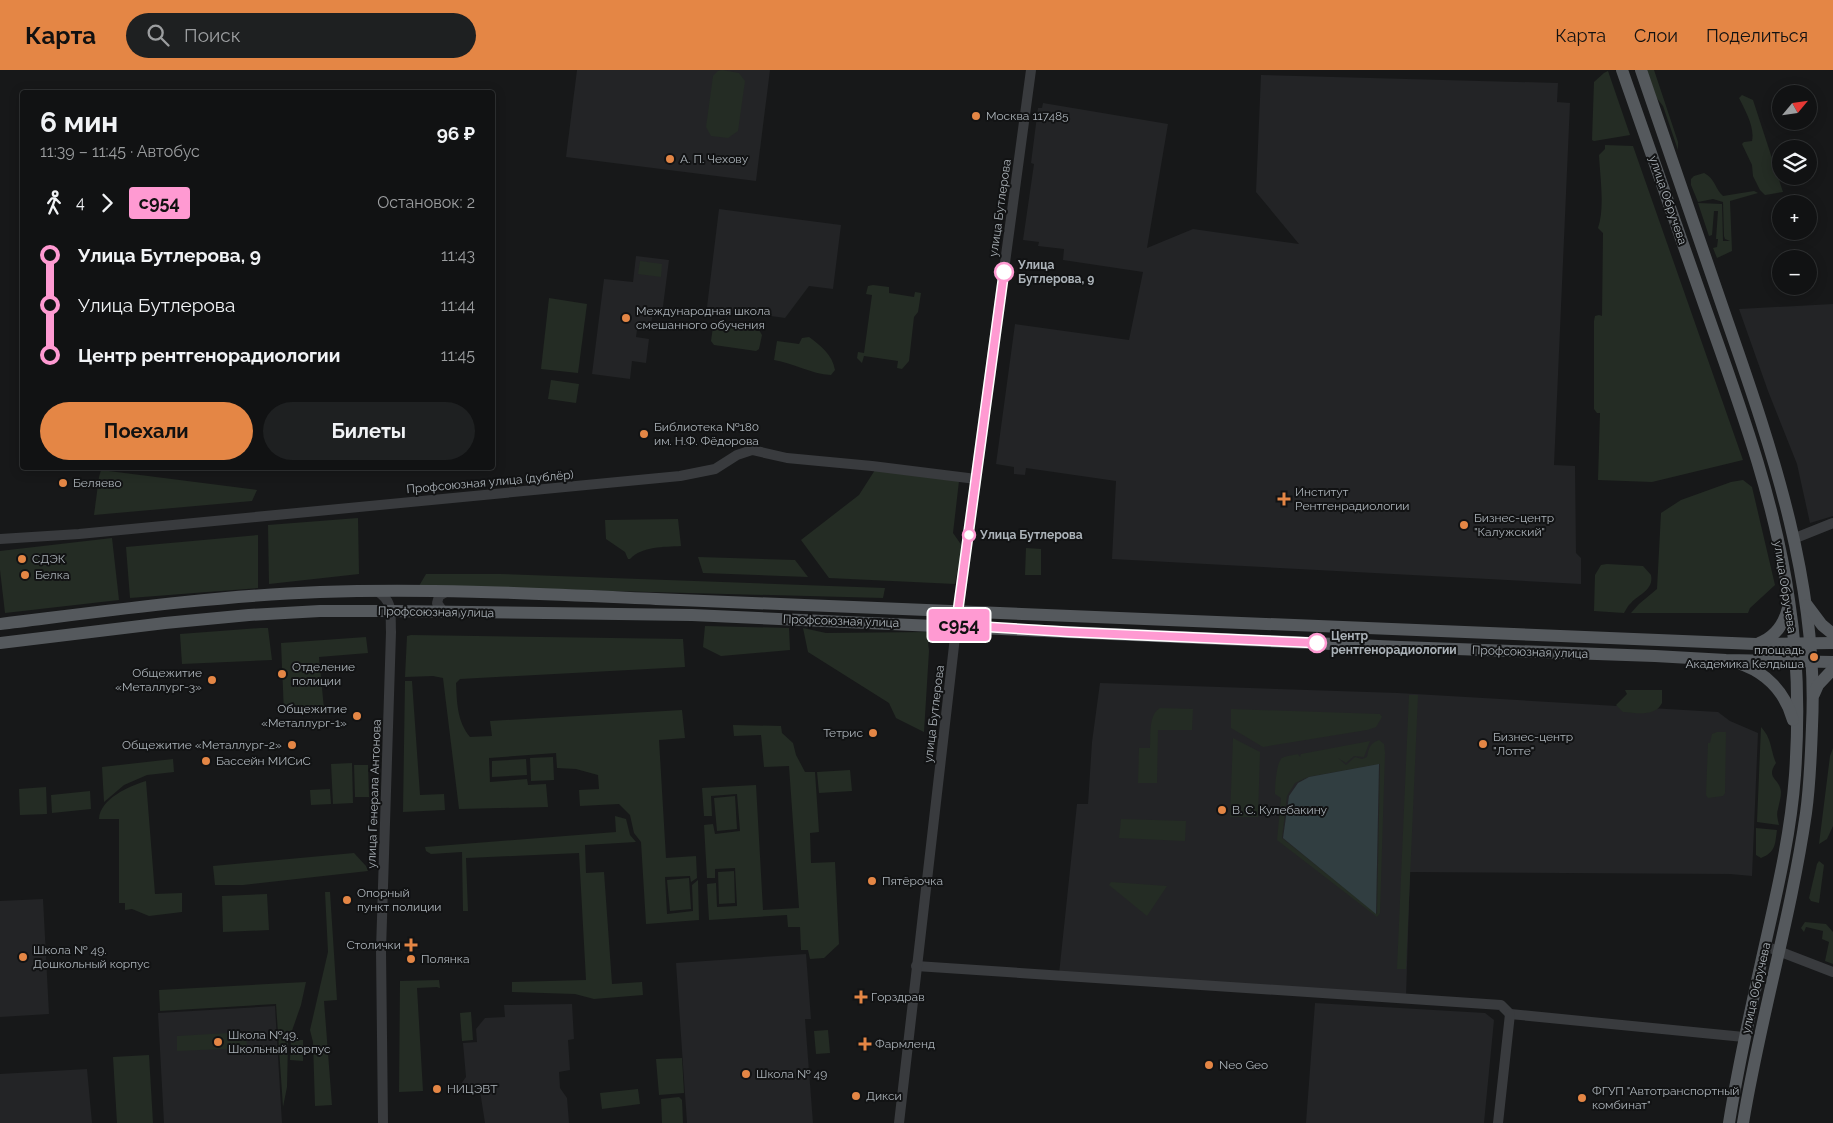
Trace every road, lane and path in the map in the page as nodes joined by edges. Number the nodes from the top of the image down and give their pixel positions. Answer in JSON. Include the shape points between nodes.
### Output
{"nodes":[{"id":1,"x":1031,"y":70,"type":"edge"},
{"id":2,"x":1622,"y":70,"type":"edge"},
{"id":3,"x":1641,"y":70,"type":"edge"},
{"id":4,"x":976,"y":479,"type":"junction"},
{"id":5,"x":1833,"y":523,"type":"edge"},
{"id":6,"x":0,"y":539,"type":"edge"},
{"id":7,"x":1793,"y":539,"type":"junction"},
{"id":8,"x":377,"y":591,"type":"junction"},
{"id":9,"x":446,"y":592,"type":"junction"},
{"id":10,"x":1789,"y":601,"type":"junction"},
{"id":11,"x":1805,"y":602,"type":"junction"},
{"id":12,"x":958,"y":610,"type":"junction"},
{"id":13,"x":390,"y":611,"type":"junction"},
{"id":14,"x":446,"y":612,"type":"junction"},
{"id":15,"x":0,"y":624,"type":"edge"},
{"id":16,"x":956,"y":625,"type":"junction"},
{"id":17,"x":1833,"y":634,"type":"edge"},
{"id":18,"x":1810,"y":642,"type":"junction"},
{"id":19,"x":0,"y":643,"type":"edge"},
{"id":20,"x":1794,"y":643,"type":"junction"},
{"id":21,"x":1833,"y":643,"type":"edge"},
{"id":22,"x":1756,"y":644,"type":"junction"},
{"id":23,"x":1726,"y":660,"type":"junction"},
{"id":24,"x":1795,"y":662,"type":"junction"},
{"id":25,"x":1811,"y":662,"type":"junction"},
{"id":26,"x":1833,"y":662,"type":"edge"},
{"id":27,"x":1833,"y":669,"type":"edge"},
{"id":28,"x":1812,"y":699,"type":"junction"},
{"id":29,"x":1797,"y":734,"type":"junction"},
{"id":30,"x":1765,"y":946,"type":"junction"},
{"id":31,"x":1778,"y":951,"type":"junction"},
{"id":32,"x":916,"y":966,"type":"junction"},
{"id":33,"x":1833,"y":972,"type":"edge"},
{"id":34,"x":1510,"y":1014,"type":"junction"},
{"id":35,"x":1744,"y":1037,"type":"junction"},
{"id":36,"x":383,"y":1123,"type":"edge"},
{"id":37,"x":899,"y":1123,"type":"edge"},
{"id":38,"x":1498,"y":1123,"type":"edge"},
{"id":39,"x":1728,"y":1123,"type":"edge"},
{"id":40,"x":1743,"y":1123,"type":"edge"}],
"edges":[{"from":1,"to":4,"type":"street","name":"улица Бутлерова"},
{"from":2,"to":10,"type":"main road","name":"улица Обручева","via":[[1754,451],[1778,541]]},
{"from":3,"to":7,"type":"main road","name":"улица Обручева","via":[[1756,402],[1774,458]]},
{"from":4,"to":6,"type":"street","name":"Профсоюзная улица (дублёр)","via":[[787,458],[752,450],[715,469],[680,476]]},
{"from":4,"to":12,"type":"street","name":"улица Бутлерова"},
{"from":5,"to":7,"type":"street"},
{"from":7,"to":11,"type":"main road","name":"улица Обручева"},
{"from":8,"to":9,"type":"main road","name":"Профсоюзная улица"},
{"from":8,"to":13,"type":"street","via":[[389,602]]},
{"from":8,"to":15,"type":"main road","name":"Профсоюзная улица","via":[[262,596]]},
{"from":9,"to":12,"type":"main road","name":"Профсоюзная улица"},
{"from":9,"to":14,"type":"street","via":[[437,600],[438,607]]},
{"from":10,"to":20,"type":"main road","name":"улица Обручева"},
{"from":10,"to":22,"type":"main road","via":[[1780,627],[1766,640]]},
{"from":11,"to":17,"type":"main road"},
{"from":11,"to":18,"type":"main road","name":"улица Обручева"},
{"from":12,"to":16,"type":"street","name":"улица Бутлерова"},
{"from":12,"to":22,"type":"main road","name":"Профсоюзная улица"},
{"from":13,"to":14,"type":"main road","name":"Профсоюзная улица"},
{"from":13,"to":19,"type":"main road","name":"Профсоюзная улица","via":[[249,615]]},
{"from":13,"to":36,"type":"street","name":"улица Генерала Антонова","via":[[381,950]]},
{"from":14,"to":16,"type":"main road","name":"Профсоюзная улица","via":[[680,614]]},
{"from":16,"to":23,"type":"main road","name":"Профсоюзная улица"},
{"from":16,"to":32,"type":"street","name":"улица Бутлерова"},
{"from":18,"to":20,"type":"main road"},
{"from":18,"to":21,"type":"main road"},
{"from":18,"to":25,"type":"main road","name":"улица Обручева"},
{"from":20,"to":22,"type":"main road","name":"Профсоюзная улица"},
{"from":20,"to":24,"type":"main road","name":"улица Обручева"},
{"from":23,"to":24,"type":"main road","name":"Профсоюзная улица"},
{"from":23,"to":29,"type":"main road","via":[[1758,671],[1770,681],[1786,701]]},
{"from":24,"to":25,"type":"main road","name":"Профсоюзная улица"},
{"from":24,"to":29,"type":"main road","name":"улица Обручева"},
{"from":25,"to":26,"type":"main road","name":"Профсоюзная улица"},
{"from":25,"to":28,"type":"main road","name":"улица Обручева"},
{"from":27,"to":28,"type":"main road","via":[[1818,685]]},
{"from":28,"to":31,"type":"main road","name":"улица Обручева","via":[[1806,811]]},
{"from":29,"to":30,"type":"main road","name":"улица Обручева","via":[[1790,825]]},
{"from":30,"to":31,"type":"street"},
{"from":30,"to":35,"type":"main road","name":"улица Обручева"},
{"from":31,"to":33,"type":"street"},
{"from":31,"to":40,"type":"main road","name":"улица Обручева"},
{"from":32,"to":34,"type":"street","via":[[1501,1005]]},
{"from":32,"to":37,"type":"street","name":"улица Бутлерова"},
{"from":34,"to":35,"type":"street"},
{"from":34,"to":38,"type":"street"},
{"from":35,"to":39,"type":"main road","name":"улица Обручева"}]}
